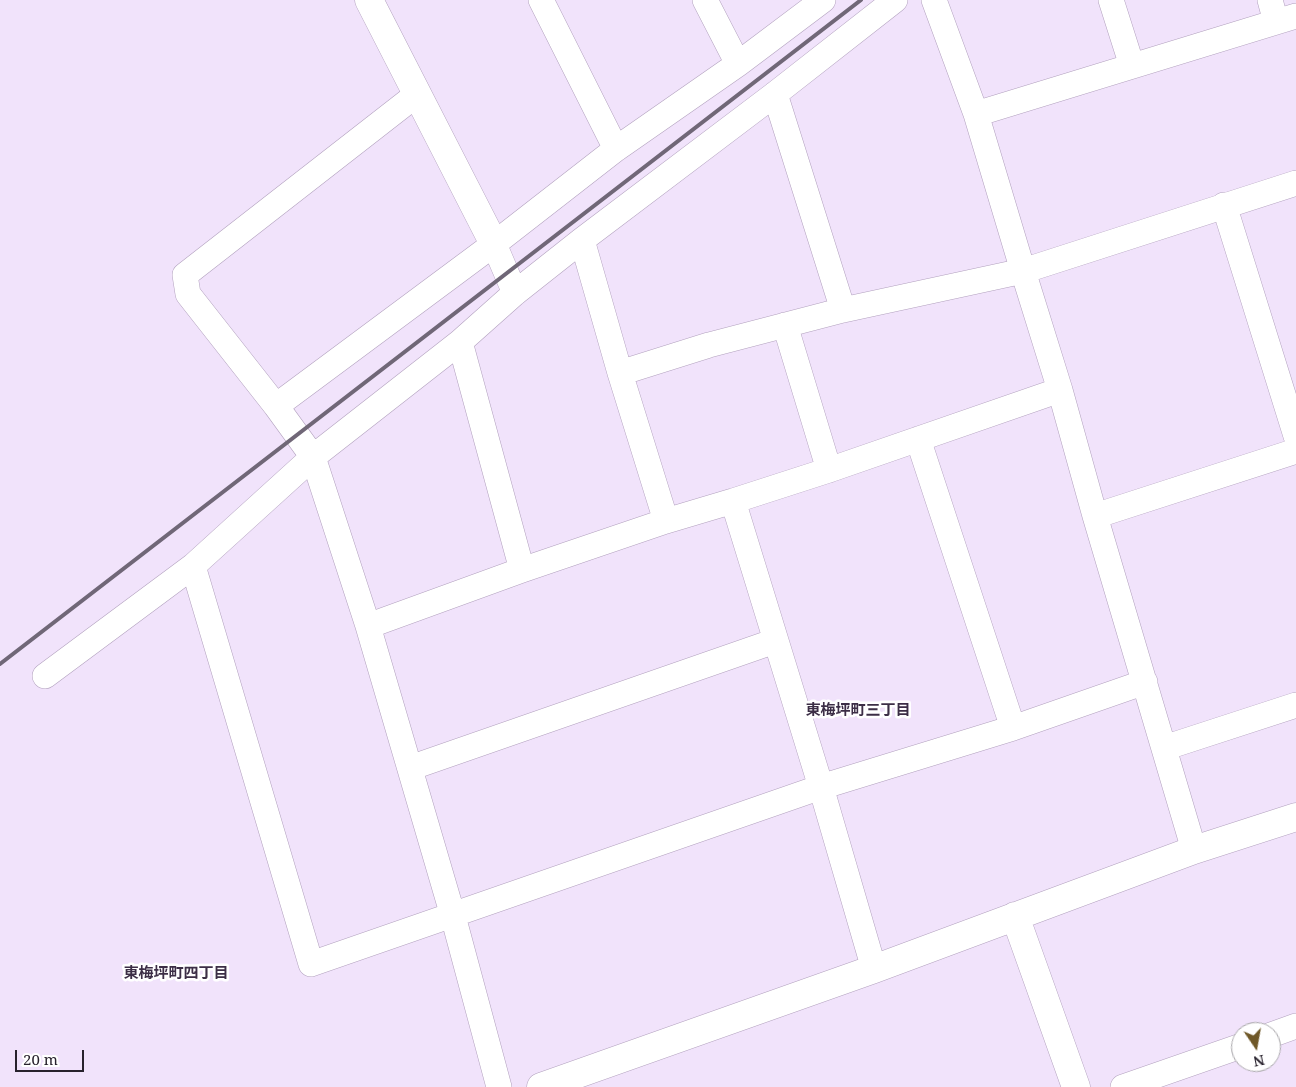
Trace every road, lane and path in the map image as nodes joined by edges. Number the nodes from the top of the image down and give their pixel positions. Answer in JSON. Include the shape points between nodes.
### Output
{"nodes":[{"id":1,"x":369,"y":0,"type":"edge"},
{"id":2,"x":541,"y":0,"type":"edge"},
{"id":3,"x":705,"y":0,"type":"edge"},
{"id":4,"x":824,"y":0,"type":"edge"},
{"id":5,"x":895,"y":0,"type":"edge"},
{"id":6,"x":934,"y":0,"type":"edge"},
{"id":7,"x":1111,"y":0,"type":"edge"},
{"id":8,"x":1280,"y":13,"type":"edge"},
{"id":9,"x":738,"y":64,"type":"junction"},
{"id":10,"x":1132,"y":66,"type":"junction"},
{"id":11,"x":775,"y":94,"type":"junction"},
{"id":12,"x":416,"y":95,"type":"junction"},
{"id":13,"x":976,"y":114,"type":"junction"},
{"id":14,"x":616,"y":149,"type":"junction"},
{"id":15,"x":1296,"y":183,"type":"edge"},
{"id":16,"x":1224,"y":205,"type":"junction"},
{"id":17,"x":582,"y":240,"type":"junction"},
{"id":18,"x":494,"y":244,"type":"junction"},
{"id":19,"x":1023,"y":271,"type":"junction"},
{"id":20,"x":515,"y":293,"type":"junction"},
{"id":21,"x":843,"y":310,"type":"junction"},
{"id":22,"x":785,"y":325,"type":"junction"},
{"id":23,"x":460,"y":342,"type":"junction"},
{"id":24,"x":620,"y":373,"type":"junction"},
{"id":25,"x":1060,"y":390,"type":"junction"},
{"id":26,"x":276,"y":406,"type":"junction"},
{"id":27,"x":1296,"y":436,"type":"edge"},
{"id":28,"x":918,"y":439,"type":"junction"},
{"id":29,"x":1296,"y":451,"type":"edge"},
{"id":30,"x":313,"y":457,"type":"junction"},
{"id":31,"x":829,"y":470,"type":"junction"},
{"id":32,"x":733,"y":501,"type":"junction"},
{"id":33,"x":1095,"y":516,"type":"junction"},
{"id":34,"x":666,"y":521,"type":"junction"},
{"id":35,"x":193,"y":566,"type":"junction"},
{"id":36,"x":522,"y":570,"type":"junction"},
{"id":37,"x":368,"y":626,"type":"junction"},
{"id":38,"x":775,"y":640,"type":"junction"},
{"id":39,"x":45,"y":676,"type":"dead end"},
{"id":40,"x":1144,"y":682,"type":"junction"},
{"id":41,"x":1296,"y":705,"type":"edge"},
{"id":42,"x":1013,"y":728,"type":"junction"},
{"id":43,"x":1164,"y":748,"type":"junction"},
{"id":44,"x":410,"y":768,"type":"junction"},
{"id":45,"x":821,"y":787,"type":"junction"},
{"id":46,"x":1296,"y":817,"type":"edge"},
{"id":47,"x":1194,"y":850,"type":"junction"},
{"id":48,"x":452,"y":916,"type":"junction"},
{"id":49,"x":1015,"y":916,"type":"junction"},
{"id":50,"x":874,"y":969,"type":"junction"},
{"id":51,"x":1231,"y":1049,"type":"edge"},
{"id":52,"x":499,"y":1087,"type":"edge"},
{"id":53,"x":541,"y":1087,"type":"edge"},
{"id":54,"x":1076,"y":1087,"type":"edge"},
{"id":55,"x":1123,"y":1087,"type":"edge"}],
"edges":[{"from":1,"to":12,"type":"street"},
{"from":2,"to":14,"type":"street"},
{"from":3,"to":9,"type":"street"},
{"from":4,"to":9,"type":"street"},
{"from":5,"to":11,"type":"street"},
{"from":6,"to":13,"type":"street"},
{"from":7,"to":10,"type":"street"},
{"from":8,"to":10,"type":"street"},
{"from":9,"to":14,"type":"street"},
{"from":10,"to":13,"type":"street"},
{"from":11,"to":17,"type":"street"},
{"from":11,"to":21,"type":"street"},
{"from":12,"to":18,"type":"street"},
{"from":12,"to":26,"type":"street","via":[[186,275],[188,294]]},
{"from":13,"to":19,"type":"street"},
{"from":14,"to":18,"type":"street"},
{"from":15,"to":16,"type":"street"},
{"from":16,"to":19,"type":"street"},
{"from":16,"to":27,"type":"street"},
{"from":17,"to":20,"type":"street"},
{"from":17,"to":24,"type":"street"},
{"from":18,"to":20,"type":"street"},
{"from":18,"to":26,"type":"street"},
{"from":19,"to":21,"type":"street"},
{"from":19,"to":25,"type":"street"},
{"from":20,"to":23,"type":"street"},
{"from":21,"to":22,"type":"street"},
{"from":22,"to":24,"type":"street","via":[[709,344]]},
{"from":22,"to":31,"type":"street"},
{"from":23,"to":30,"type":"street"},
{"from":23,"to":36,"type":"street"},
{"from":24,"to":34,"type":"street"},
{"from":25,"to":28,"type":"street"},
{"from":25,"to":33,"type":"street"},
{"from":26,"to":30,"type":"street"},
{"from":28,"to":31,"type":"street"},
{"from":28,"to":42,"type":"street"},
{"from":29,"to":33,"type":"street"},
{"from":30,"to":35,"type":"street"},
{"from":30,"to":37,"type":"street"},
{"from":31,"to":32,"type":"street"},
{"from":32,"to":34,"type":"street"},
{"from":32,"to":38,"type":"street"},
{"from":33,"to":40,"type":"street"},
{"from":34,"to":36,"type":"street"},
{"from":35,"to":39,"type":"street"},
{"from":35,"to":48,"type":"street","via":[[311,964]]},
{"from":36,"to":37,"type":"street"},
{"from":37,"to":44,"type":"street"},
{"from":38,"to":44,"type":"street"},
{"from":38,"to":45,"type":"street"},
{"from":40,"to":42,"type":"street"},
{"from":40,"to":43,"type":"street"},
{"from":41,"to":43,"type":"street"},
{"from":42,"to":45,"type":"street"},
{"from":43,"to":47,"type":"street"},
{"from":44,"to":48,"type":"street"},
{"from":45,"to":48,"type":"street"},
{"from":45,"to":50,"type":"street"},
{"from":46,"to":47,"type":"street"},
{"from":47,"to":49,"type":"street"},
{"from":48,"to":52,"type":"street"},
{"from":49,"to":50,"type":"street"},
{"from":49,"to":54,"type":"street"},
{"from":50,"to":53,"type":"street"},
{"from":51,"to":55,"type":"street"}]}
